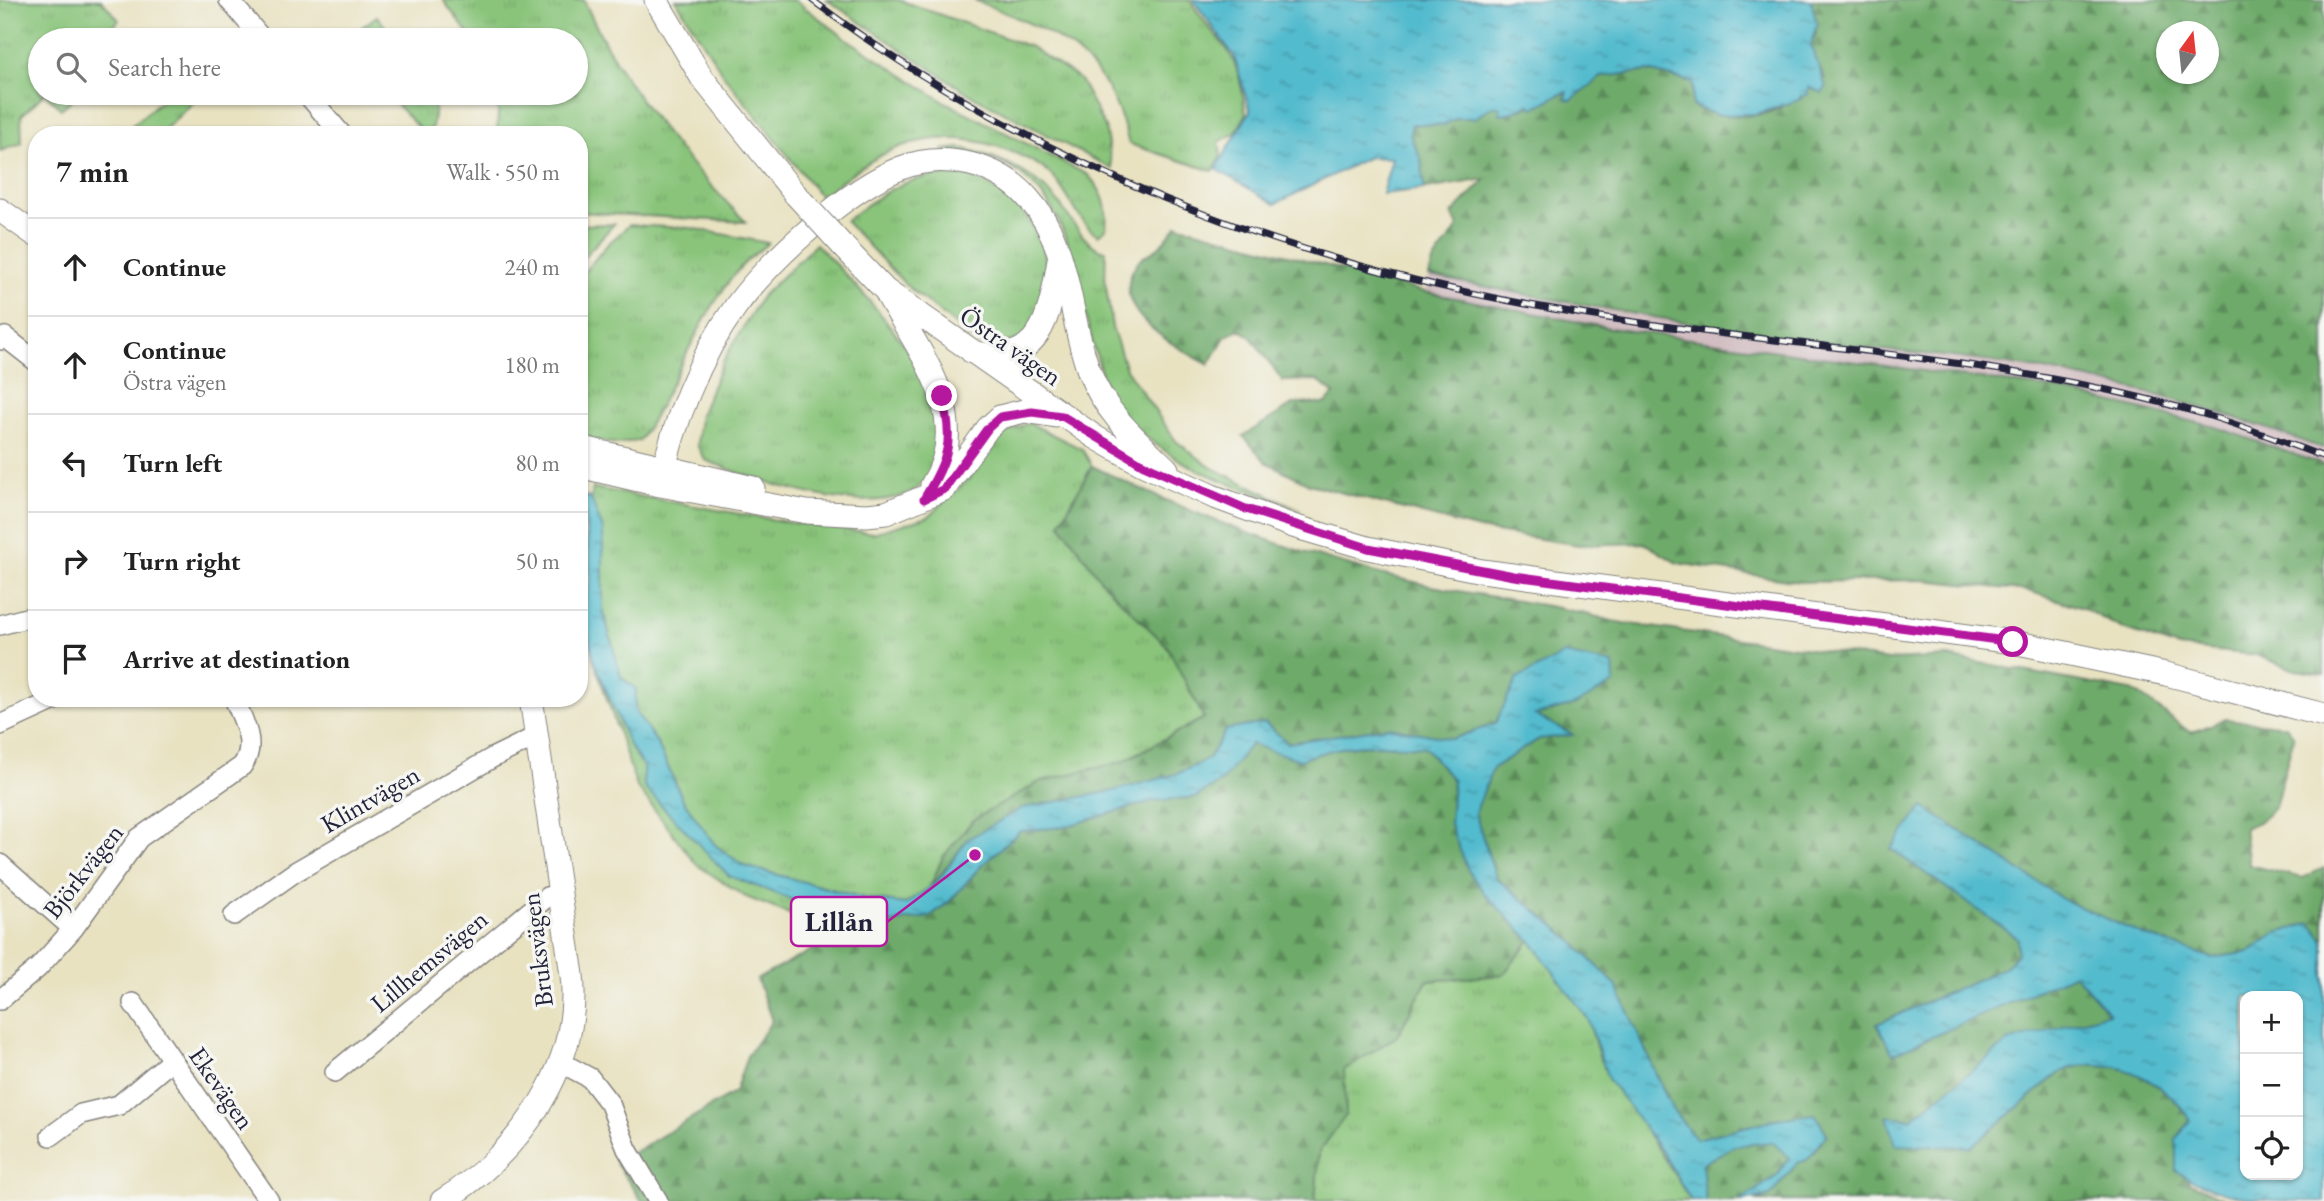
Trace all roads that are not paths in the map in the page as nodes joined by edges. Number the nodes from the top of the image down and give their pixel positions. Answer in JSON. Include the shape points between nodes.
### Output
{"nodes":[{"id":1,"x":229,"y":0,"type":"edge"},
{"id":2,"x":656,"y":0,"type":"edge"},
{"id":3,"x":253,"y":28,"type":"edge"},
{"id":4,"x":316,"y":105,"type":"edge"},
{"id":5,"x":334,"y":126,"type":"edge"},
{"id":6,"x":0,"y":204,"type":"edge"},
{"id":7,"x":0,"y":210,"type":"edge"},
{"id":8,"x":28,"y":229,"type":"edge"},
{"id":9,"x":28,"y":229,"type":"edge"},
{"id":10,"x":1060,"y":257,"type":"junction"},
{"id":11,"x":885,"y":290,"type":"junction"},
{"id":12,"x":2,"y":336,"type":"edge"},
{"id":13,"x":966,"y":350,"type":"junction"},
{"id":14,"x":28,"y":355,"type":"edge"},
{"id":15,"x":1062,"y":416,"type":"junction"},
{"id":16,"x":588,"y":450,"type":"edge"},
{"id":17,"x":588,"y":467,"type":"edge"},
{"id":18,"x":662,"y":475,"type":"junction"},
{"id":19,"x":1180,"y":481,"type":"junction"},
{"id":20,"x":924,"y":499,"type":"junction"},
{"id":21,"x":28,"y":617,"type":"edge"},
{"id":22,"x":0,"y":625,"type":"edge"},
{"id":23,"x":39,"y":707,"type":"edge"},
{"id":24,"x":238,"y":707,"type":"edge"},
{"id":25,"x":532,"y":707,"type":"edge"},
{"id":26,"x":2324,"y":715,"type":"edge"},
{"id":27,"x":0,"y":725,"type":"edge"},
{"id":28,"x":537,"y":736,"type":"junction"},
{"id":29,"x":0,"y":863,"type":"edge"},
{"id":30,"x":559,"y":894,"type":"junction"},
{"id":31,"x":234,"y":915,"type":"dead end"},
{"id":32,"x":73,"y":929,"type":"junction"},
{"id":33,"x":0,"y":1000,"type":"edge"},
{"id":34,"x":133,"y":1003,"type":"dead end"},
{"id":35,"x":171,"y":1061,"type":"junction"},
{"id":36,"x":560,"y":1062,"type":"junction"},
{"id":37,"x":335,"y":1072,"type":"dead end"},
{"id":38,"x":51,"y":1136,"type":"dead end"},
{"id":39,"x":269,"y":1201,"type":"edge"},
{"id":40,"x":442,"y":1201,"type":"edge"},
{"id":41,"x":658,"y":1201,"type":"edge"}],
"edges":[{"from":1,"to":3,"type":"street"},
{"from":2,"to":11,"type":"street","name":"Östra vägen","bridge":true,"via":[[702,78],[796,195]]},
{"from":4,"to":5,"type":"street"},
{"from":6,"to":8,"type":"street"},
{"from":7,"to":9,"type":"street"},
{"from":10,"to":13,"type":"street","via":[[1047,320],[1026,347],[1002,356]]},
{"from":10,"to":18,"type":"street","via":[[1039,210],[1008,180],[990,171],[935,161],[883,176],[767,268],[735,307],[701,368]]},
{"from":10,"to":19,"type":"street","via":[[1096,388],[1120,424]]},
{"from":11,"to":13,"type":"street","name":"Östra vägen"},
{"from":11,"to":20,"type":"street","via":[[942,396],[949,425],[948,455]]},
{"from":12,"to":14,"type":"street"},
{"from":13,"to":15,"type":"street","name":"Östra vägen"},
{"from":15,"to":19,"type":"street","name":"Östra vägen"},
{"from":15,"to":20,"type":"street","via":[[1024,411],[1000,417],[944,489]]},
{"from":16,"to":18,"type":"street"},
{"from":17,"to":18,"type":"street"},
{"from":18,"to":20,"type":"street","via":[[811,504],[843,515],[886,513]]},
{"from":19,"to":26,"type":"street","name":"Östra vägen","via":[[1331,538],[1456,567],[2013,642],[2166,674]]},
{"from":21,"to":22,"type":"street"},
{"from":23,"to":27,"type":"street"},
{"from":24,"to":32,"type":"street","name":"Björkvägen","via":[[249,736],[248,757],[242,766],[139,838]]},
{"from":25,"to":28,"type":"street","name":"Bruksvägen"},
{"from":28,"to":30,"type":"street","name":"Bruksvägen"},
{"from":28,"to":31,"type":"street","name":"Klintvägen","via":[[295,872]]},
{"from":29,"to":32,"type":"street"},
{"from":30,"to":36,"type":"street","name":"Bruksvägen","via":[[575,1003]]},
{"from":30,"to":37,"type":"street","name":"Lillhemsvägen","via":[[547,897]]},
{"from":32,"to":33,"type":"street","name":"Björkvägen","via":[[38,968]]},
{"from":34,"to":35,"type":"street","name":"Ekevägen"},
{"from":35,"to":38,"type":"street","via":[[119,1105],[81,1114]]},
{"from":35,"to":39,"type":"street","name":"Ekevägen"},
{"from":36,"to":40,"type":"street","name":"Bruksvägen","via":[[534,1111],[509,1145]]},
{"from":36,"to":41,"type":"street","via":[[590,1078],[610,1104],[627,1149]]}]}
